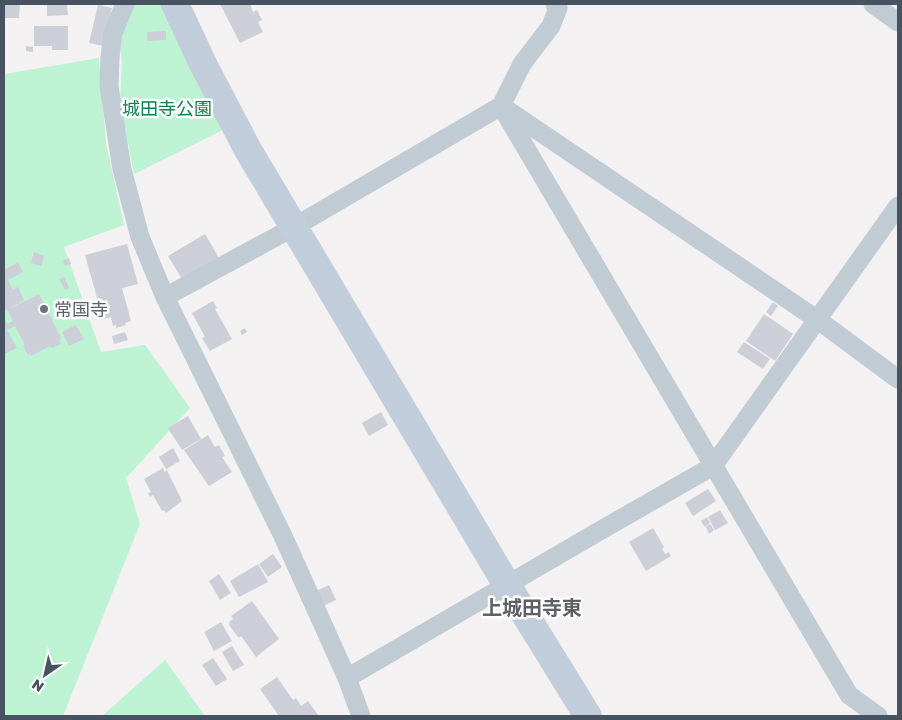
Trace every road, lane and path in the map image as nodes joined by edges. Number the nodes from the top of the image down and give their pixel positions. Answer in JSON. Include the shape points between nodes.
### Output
{"nodes":[{"id":1,"x":125,"y":4,"type":"edge"},
{"id":2,"x":175,"y":4,"type":"edge"},
{"id":3,"x":555,"y":4,"type":"edge"},
{"id":4,"x":873,"y":4,"type":"edge"},
{"id":5,"x":898,"y":22,"type":"edge"},
{"id":6,"x":500,"y":106,"type":"junction"},
{"id":7,"x":898,"y":206,"type":"edge"},
{"id":8,"x":294,"y":226,"type":"junction"},
{"id":9,"x":165,"y":297,"type":"junction"},
{"id":10,"x":818,"y":320,"type":"junction"},
{"id":11,"x":898,"y":379,"type":"edge"},
{"id":12,"x":713,"y":466,"type":"junction"},
{"id":13,"x":507,"y":585,"type":"junction"},
{"id":14,"x":347,"y":678,"type":"junction"},
{"id":15,"x":362,"y":716,"type":"edge"},
{"id":16,"x":370,"y":716,"type":"edge"},
{"id":17,"x":588,"y":716,"type":"edge"},
{"id":18,"x":878,"y":716,"type":"edge"}],
"edges":[{"from":1,"to":9,"type":"street","via":[[113,33],[110,86],[122,169],[140,237]]},
{"from":2,"to":8,"type":"street","via":[[244,143]]},
{"from":3,"to":6,"type":"street","via":[[558,8],[551,26],[522,64]]},
{"from":4,"to":5,"type":"street"},
{"from":6,"to":8,"type":"street"},
{"from":6,"to":10,"type":"street"},
{"from":6,"to":12,"type":"street"},
{"from":7,"to":10,"type":"street"},
{"from":8,"to":9,"type":"street"},
{"from":8,"to":13,"type":"street"},
{"from":9,"to":14,"type":"street","via":[[283,536]]},
{"from":10,"to":11,"type":"street"},
{"from":10,"to":12,"type":"street"},
{"from":12,"to":13,"type":"street"},
{"from":12,"to":18,"type":"street","via":[[850,696]]},
{"from":13,"to":14,"type":"street"},
{"from":13,"to":17,"type":"street"},
{"from":14,"to":15,"type":"street"},
{"from":14,"to":16,"type":"street"}]}
